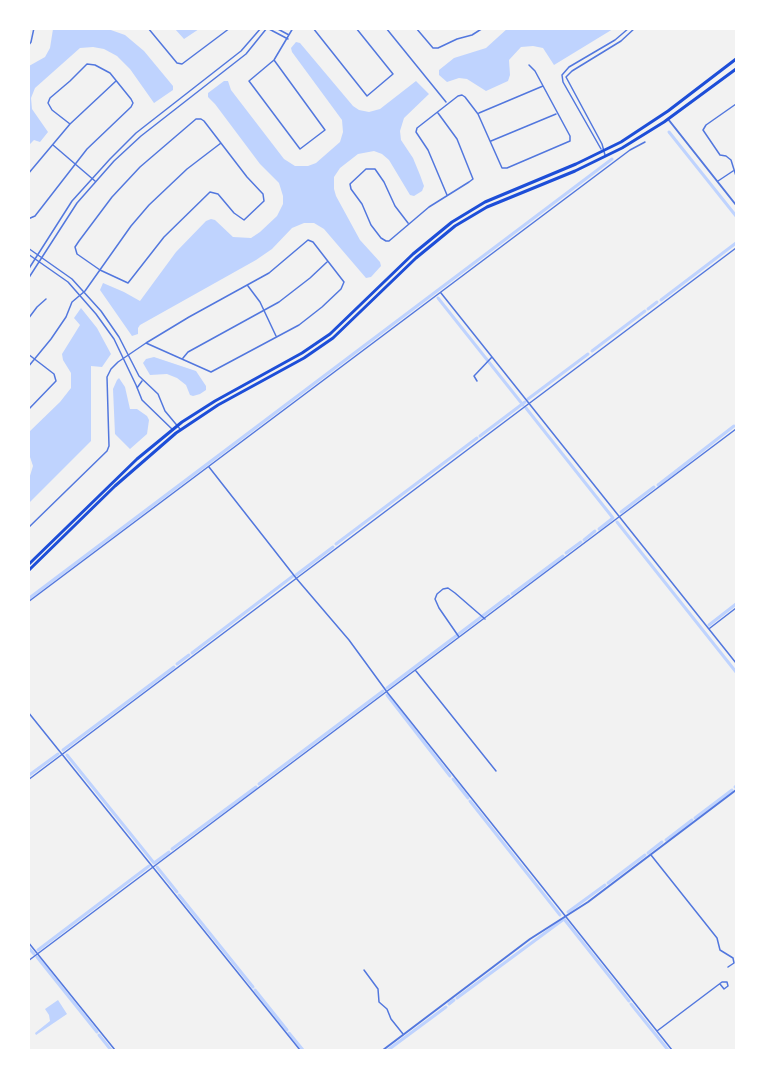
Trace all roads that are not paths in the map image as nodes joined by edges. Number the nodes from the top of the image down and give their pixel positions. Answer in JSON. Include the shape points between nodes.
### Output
{"nodes":[{"id":1,"x":34,"y":28,"type":"edge"},
{"id":2,"x":148,"y":28,"type":"edge"},
{"id":3,"x":230,"y":28,"type":"edge"},
{"id":4,"x":261,"y":28,"type":"edge"},
{"id":5,"x":267,"y":28,"type":"edge"},
{"id":6,"x":276,"y":28,"type":"edge"},
{"id":7,"x":293,"y":28,"type":"edge"},
{"id":8,"x":313,"y":28,"type":"edge"},
{"id":9,"x":356,"y":28,"type":"edge"},
{"id":10,"x":386,"y":28,"type":"edge"},
{"id":11,"x":416,"y":28,"type":"edge"},
{"id":12,"x":483,"y":28,"type":"edge"},
{"id":13,"x":629,"y":28,"type":"edge"},
{"id":14,"x":635,"y":28,"type":"edge"},
{"id":15,"x":289,"y":36,"type":"junction"},
{"id":16,"x":288,"y":39,"type":"junction"},
{"id":17,"x":29,"y":46,"type":"edge"},
{"id":18,"x":736,"y":59,"type":"edge"},
{"id":19,"x":274,"y":60,"type":"junction"},
{"id":20,"x":529,"y":65,"type":"dead end"},
{"id":21,"x":736,"y":69,"type":"edge"},
{"id":22,"x":117,"y":80,"type":"junction"},
{"id":23,"x":543,"y":86,"type":"junction"},
{"id":24,"x":447,"y":104,"type":"junction"},
{"id":25,"x":736,"y":104,"type":"edge"},
{"id":26,"x":438,"y":113,"type":"junction"},
{"id":27,"x":557,"y":113,"type":"junction"},
{"id":28,"x":478,"y":114,"type":"junction"},
{"id":29,"x":661,"y":117,"type":"junction"},
{"id":30,"x":668,"y":119,"type":"junction"},
{"id":31,"x":70,"y":124,"type":"junction"},
{"id":32,"x":656,"y":128,"type":"junction"},
{"id":33,"x":491,"y":141,"type":"junction"},
{"id":34,"x":645,"y":142,"type":"dead end"},
{"id":35,"x":221,"y":143,"type":"junction"},
{"id":36,"x":52,"y":144,"type":"junction"},
{"id":37,"x":603,"y":152,"type":"junction"},
{"id":38,"x":606,"y":156,"type":"junction"},
{"id":39,"x":75,"y":164,"type":"junction"},
{"id":40,"x":734,"y":170,"type":"junction"},
{"id":41,"x":28,"y":174,"type":"edge"},
{"id":42,"x":736,"y":176,"type":"edge"},
{"id":43,"x":92,"y":178,"type":"junction"},
{"id":44,"x":96,"y":181,"type":"junction"},
{"id":45,"x":718,"y":181,"type":"junction"},
{"id":46,"x":447,"y":195,"type":"junction"},
{"id":47,"x":736,"y":205,"type":"edge"},
{"id":48,"x":28,"y":219,"type":"edge"},
{"id":49,"x":408,"y":223,"type":"junction"},
{"id":50,"x":28,"y":248,"type":"edge"},
{"id":51,"x":736,"y":248,"type":"edge"},
{"id":52,"x":28,"y":254,"type":"edge"},
{"id":53,"x":38,"y":255,"type":"junction"},
{"id":54,"x":42,"y":257,"type":"junction"},
{"id":55,"x":36,"y":258,"type":"junction"},
{"id":56,"x":39,"y":261,"type":"junction"},
{"id":57,"x":327,"y":261,"type":"junction"},
{"id":58,"x":28,"y":270,"type":"edge"},
{"id":59,"x":100,"y":270,"type":"junction"},
{"id":60,"x":28,"y":279,"type":"edge"},
{"id":61,"x":247,"y":285,"type":"junction"},
{"id":62,"x":85,"y":291,"type":"junction"},
{"id":63,"x":441,"y":292,"type":"junction"},
{"id":64,"x":81,"y":295,"type":"junction"},
{"id":65,"x":46,"y":299,"type":"dead end"},
{"id":66,"x":264,"y":310,"type":"junction"},
{"id":67,"x":28,"y":319,"type":"edge"},
{"id":68,"x":277,"y":337,"type":"junction"},
{"id":69,"x":146,"y":343,"type":"junction"},
{"id":70,"x":28,"y":354,"type":"edge"},
{"id":71,"x":128,"y":355,"type":"junction"},
{"id":72,"x":492,"y":357,"type":"junction"},
{"id":73,"x":183,"y":358,"type":"junction"},
{"id":74,"x":123,"y":359,"type":"junction"},
{"id":75,"x":35,"y":360,"type":"junction"},
{"id":76,"x":28,"y":367,"type":"edge"},
{"id":77,"x":142,"y":380,"type":"junction"},
{"id":78,"x":477,"y":381,"type":"dead end"},
{"id":79,"x":137,"y":388,"type":"junction"},
{"id":80,"x":529,"y":403,"type":"junction"},
{"id":81,"x":164,"y":409,"type":"junction"},
{"id":82,"x":28,"y":410,"type":"edge"},
{"id":83,"x":156,"y":412,"type":"junction"},
{"id":84,"x":179,"y":428,"type":"junction"},
{"id":85,"x":736,"y":429,"type":"edge"},
{"id":86,"x":175,"y":431,"type":"junction"},
{"id":87,"x":209,"y":467,"type":"junction"},
{"id":88,"x":620,"y":517,"type":"junction"},
{"id":89,"x":28,"y":528,"type":"edge"},
{"id":90,"x":28,"y":565,"type":"edge"},
{"id":91,"x":28,"y":571,"type":"edge"},
{"id":92,"x":296,"y":578,"type":"junction"},
{"id":93,"x":28,"y":602,"type":"edge"},
{"id":94,"x":736,"y":608,"type":"edge"},
{"id":95,"x":484,"y":618,"type":"junction"},
{"id":96,"x":709,"y":629,"type":"junction"},
{"id":97,"x":458,"y":635,"type":"junction"},
{"id":98,"x":736,"y":663,"type":"edge"},
{"id":99,"x":416,"y":671,"type":"junction"},
{"id":100,"x":387,"y":692,"type":"junction"},
{"id":101,"x":28,"y":712,"type":"edge"},
{"id":102,"x":63,"y":754,"type":"junction"},
{"id":103,"x":496,"y":771,"type":"dead end"},
{"id":104,"x":28,"y":780,"type":"edge"},
{"id":105,"x":736,"y":789,"type":"edge"},
{"id":106,"x":650,"y":855,"type":"junction"},
{"id":107,"x":153,"y":867,"type":"junction"},
{"id":108,"x":565,"y":916,"type":"junction"},
{"id":109,"x":28,"y":942,"type":"edge"},
{"id":110,"x":38,"y":953,"type":"junction"},
{"id":111,"x":28,"y":961,"type":"edge"},
{"id":112,"x":728,"y":967,"type":"dead end"},
{"id":113,"x":364,"y":970,"type":"dead end"},
{"id":114,"x":720,"y":984,"type":"dead end"},
{"id":115,"x":657,"y":1032,"type":"junction"},
{"id":116,"x":404,"y":1035,"type":"junction"},
{"id":117,"x":115,"y":1050,"type":"edge"},
{"id":118,"x":300,"y":1050,"type":"edge"},
{"id":119,"x":383,"y":1050,"type":"edge"},
{"id":120,"x":672,"y":1050,"type":"edge"}],
"edges":[{"from":1,"to":17,"type":"street"},
{"from":2,"to":3,"type":"street","via":[[180,64]]},
{"from":4,"to":43,"type":"street","via":[[241,51],[136,133]]},
{"from":5,"to":16,"type":"street"},
{"from":5,"to":44,"type":"street","via":[[246,54],[141,136]]},
{"from":6,"to":15,"type":"street"},
{"from":7,"to":15,"type":"street"},
{"from":8,"to":9,"type":"street","via":[[367,96],[393,74]]},
{"from":10,"to":24,"type":"street"},
{"from":11,"to":12,"type":"street","via":[[433,48]]},
{"from":13,"to":37,"type":"street","via":[[562,75]]},
{"from":14,"to":37,"type":"street","via":[[566,77]]},
{"from":15,"to":16,"type":"street"},
{"from":16,"to":19,"type":"street"},
{"from":18,"to":29,"type":"main road"},
{"from":19,"to":19,"type":"street","via":[[249,81],[300,149],[325,130]]},
{"from":20,"to":23,"type":"street"},
{"from":21,"to":30,"type":"main road"},
{"from":22,"to":31,"type":"street"},
{"from":22,"to":31,"type":"street","via":[[105,69],[87,64],[50,98],[52,110]]},
{"from":22,"to":39,"type":"street","via":[[133,103]]},
{"from":23,"to":27,"type":"street"},
{"from":23,"to":28,"type":"street"},
{"from":24,"to":26,"type":"street"},
{"from":24,"to":28,"type":"street","via":[[462,95]]},
{"from":25,"to":40,"type":"street","via":[[703,130],[720,155],[731,160]]},
{"from":26,"to":46,"type":"street","via":[[416,132]]},
{"from":26,"to":46,"type":"street","via":[[457,139],[473,178]]},
{"from":27,"to":33,"type":"street"},
{"from":27,"to":33,"type":"street","via":[[570,141],[507,168],[502,168]]},
{"from":28,"to":33,"type":"street"},
{"from":29,"to":30,"type":"main road"},
{"from":29,"to":32,"type":"main road"},
{"from":29,"to":37,"type":"main road"},
{"from":30,"to":32,"type":"main road"},
{"from":30,"to":45,"type":"street"},
{"from":31,"to":36,"type":"street"},
{"from":32,"to":38,"type":"main road"},
{"from":34,"to":63,"type":"street"},
{"from":35,"to":59,"type":"street","via":[[149,205]]},
{"from":35,"to":59,"type":"street","via":[[201,119],[196,119],[140,167],[75,247]]},
{"from":35,"to":59,"type":"street","via":[[265,197],[264,201],[244,220],[213,191],[165,237],[128,283]]},
{"from":36,"to":39,"type":"street"},
{"from":36,"to":41,"type":"street"},
{"from":37,"to":38,"type":"street"},
{"from":37,"to":84,"type":"main road","via":[[506,192],[452,222],[330,334],[215,401]]},
{"from":38,"to":84,"type":"main road","via":[[487,207],[455,226],[333,338]]},
{"from":39,"to":43,"type":"street"},
{"from":39,"to":48,"type":"street","via":[[33,219]]},
{"from":40,"to":42,"type":"street"},
{"from":40,"to":45,"type":"street"},
{"from":43,"to":44,"type":"street"},
{"from":43,"to":53,"type":"street","via":[[72,201]]},
{"from":44,"to":54,"type":"street"},
{"from":45,"to":47,"type":"street"},
{"from":46,"to":49,"type":"street"},
{"from":49,"to":49,"type":"street","via":[[375,170],[366,169],[350,184],[381,238],[389,240]]},
{"from":50,"to":53,"type":"street"},
{"from":51,"to":80,"type":"street"},
{"from":52,"to":55,"type":"street"},
{"from":53,"to":54,"type":"street"},
{"from":53,"to":55,"type":"street"},
{"from":54,"to":56,"type":"street"},
{"from":54,"to":62,"type":"street"},
{"from":55,"to":56,"type":"street"},
{"from":55,"to":58,"type":"street"},
{"from":56,"to":60,"type":"street"},
{"from":56,"to":64,"type":"street"},
{"from":57,"to":61,"type":"street","via":[[308,240],[269,273]]},
{"from":57,"to":66,"type":"street","via":[[293,292]]},
{"from":57,"to":68,"type":"street","via":[[344,282],[341,289],[322,308]]},
{"from":59,"to":62,"type":"street"},
{"from":61,"to":66,"type":"street"},
{"from":61,"to":69,"type":"street"},
{"from":62,"to":64,"type":"street"},
{"from":62,"to":71,"type":"street"},
{"from":63,"to":72,"type":"street"},
{"from":63,"to":87,"type":"street"},
{"from":64,"to":74,"type":"street","via":[[108,330]]},
{"from":64,"to":75,"type":"street","via":[[72,302],[66,317]]},
{"from":65,"to":67,"type":"street"},
{"from":66,"to":68,"type":"street"},
{"from":66,"to":73,"type":"street"},
{"from":68,"to":73,"type":"street","via":[[211,372]]},
{"from":69,"to":71,"type":"street"},
{"from":69,"to":73,"type":"street"},
{"from":70,"to":75,"type":"street"},
{"from":71,"to":74,"type":"street"},
{"from":71,"to":77,"type":"street"},
{"from":72,"to":78,"type":"street","via":[[474,376]]},
{"from":72,"to":80,"type":"street"},
{"from":74,"to":79,"type":"street"},
{"from":74,"to":89,"type":"street","via":[[107,377],[107,451]]},
{"from":75,"to":76,"type":"street"},
{"from":75,"to":82,"type":"street","via":[[56,381]]},
{"from":77,"to":79,"type":"street"},
{"from":77,"to":81,"type":"street","via":[[158,394]]},
{"from":79,"to":83,"type":"street","via":[[142,400]]},
{"from":80,"to":88,"type":"street"},
{"from":80,"to":92,"type":"street"},
{"from":81,"to":83,"type":"street"},
{"from":81,"to":84,"type":"street"},
{"from":83,"to":86,"type":"street"},
{"from":84,"to":86,"type":"main road"},
{"from":85,"to":88,"type":"street"},
{"from":86,"to":90,"type":"main road","via":[[121,474]]},
{"from":86,"to":91,"type":"main road"},
{"from":87,"to":92,"type":"street"},
{"from":87,"to":93,"type":"street"},
{"from":88,"to":95,"type":"street"},
{"from":88,"to":96,"type":"street"},
{"from":92,"to":100,"type":"street"},
{"from":92,"to":102,"type":"street"},
{"from":94,"to":96,"type":"street"},
{"from":95,"to":97,"type":"street"},
{"from":95,"to":97,"type":"street","via":[[455,592],[443,589],[435,599]]},
{"from":96,"to":98,"type":"street"},
{"from":97,"to":99,"type":"street"},
{"from":99,"to":100,"type":"street"},
{"from":99,"to":103,"type":"street"},
{"from":100,"to":107,"type":"street"},
{"from":100,"to":108,"type":"street"},
{"from":101,"to":102,"type":"street"},
{"from":102,"to":104,"type":"street"},
{"from":102,"to":107,"type":"street"},
{"from":105,"to":106,"type":"street"},
{"from":106,"to":108,"type":"street"},
{"from":106,"to":112,"type":"street","via":[[717,938],[720,950],[733,958],[734,963]]},
{"from":107,"to":110,"type":"street"},
{"from":107,"to":118,"type":"street"},
{"from":108,"to":115,"type":"street"},
{"from":108,"to":116,"type":"street"},
{"from":109,"to":110,"type":"street"},
{"from":110,"to":111,"type":"street"},
{"from":110,"to":117,"type":"street"},
{"from":113,"to":116,"type":"street","via":[[378,989],[379,1002]]},
{"from":114,"to":115,"type":"street"},
{"from":115,"to":120,"type":"street"},
{"from":116,"to":119,"type":"street"}]}
